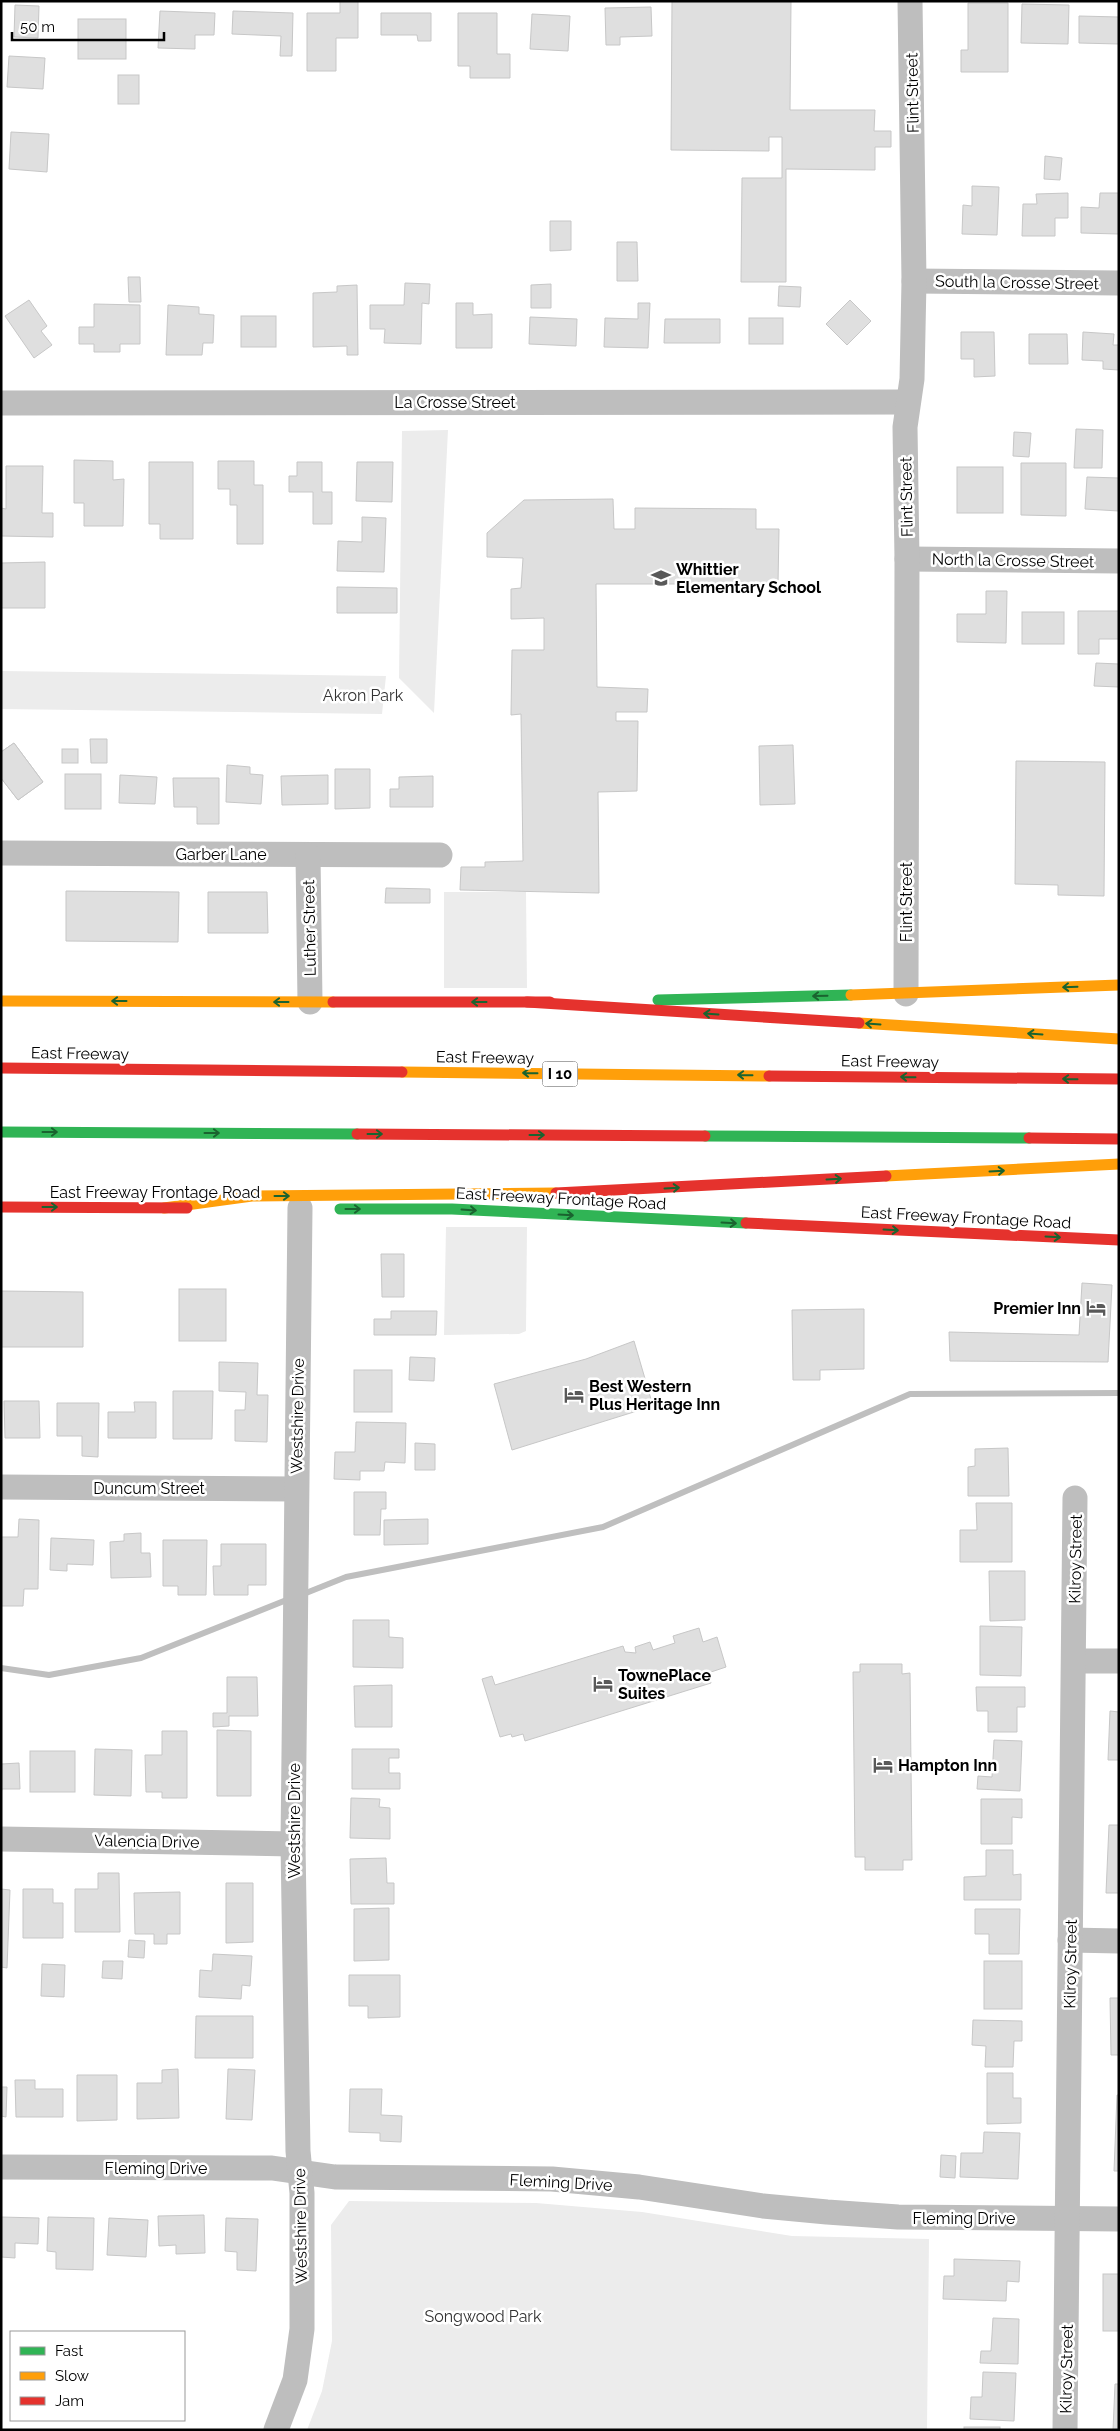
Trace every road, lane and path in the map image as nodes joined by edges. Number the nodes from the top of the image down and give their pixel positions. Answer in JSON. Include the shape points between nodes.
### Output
{"nodes":[{"id":1,"x":910,"y":1,"type":"edge"},
{"id":2,"x":914,"y":281,"type":"junction"},
{"id":3,"x":1119,"y":283,"type":"edge"},
{"id":4,"x":908,"y":402,"type":"junction"},
{"id":5,"x":1,"y":403,"type":"edge"},
{"id":6,"x":908,"y":559,"type":"junction"},
{"id":7,"x":1119,"y":561,"type":"edge"},
{"id":8,"x":1,"y":853,"type":"edge"},
{"id":9,"x":308,"y":855,"type":"junction"},
{"id":10,"x":440,"y":855,"type":"dead end"},
{"id":11,"x":1119,"y":985,"type":"edge"},
{"id":12,"x":906,"y":994,"type":"junction"},
{"id":13,"x":1,"y":1001,"type":"edge"},
{"id":14,"x":310,"y":1002,"type":"junction"},
{"id":15,"x":527,"y":1002,"type":"junction"},
{"id":16,"x":1119,"y":1039,"type":"edge"},
{"id":17,"x":1,"y":1068,"type":"edge"},
{"id":18,"x":1119,"y":1079,"type":"edge"},
{"id":19,"x":1,"y":1132,"type":"edge"},
{"id":20,"x":1119,"y":1139,"type":"edge"},
{"id":21,"x":1119,"y":1164,"type":"edge"},
{"id":22,"x":1,"y":1207,"type":"edge"},
{"id":23,"x":164,"y":1208,"type":"junction"},
{"id":24,"x":249,"y":1208,"type":"dead end"},
{"id":25,"x":300,"y":1208,"type":"dead end"},
{"id":26,"x":328,"y":1208,"type":"dead end"},
{"id":27,"x":1119,"y":1240,"type":"edge"},
{"id":28,"x":1,"y":1487,"type":"edge"},
{"id":29,"x":296,"y":1489,"type":"junction"},
{"id":30,"x":1075,"y":1498,"type":"dead end"},
{"id":31,"x":1074,"y":1661,"type":"junction"},
{"id":32,"x":1119,"y":1661,"type":"edge"},
{"id":33,"x":1,"y":1839,"type":"edge"},
{"id":34,"x":293,"y":1844,"type":"junction"},
{"id":35,"x":1070,"y":1940,"type":"junction"},
{"id":36,"x":1119,"y":1941,"type":"edge"},
{"id":37,"x":1,"y":2166,"type":"edge"},
{"id":38,"x":300,"y":2172,"type":"junction"},
{"id":39,"x":1067,"y":2218,"type":"junction"},
{"id":40,"x":1119,"y":2219,"type":"edge"},
{"id":41,"x":276,"y":2430,"type":"edge"},
{"id":42,"x":1065,"y":2430,"type":"edge"}],
"edges":[{"from":1,"to":2,"type":"street","name":"Flint Street"},
{"from":2,"to":3,"type":"street","name":"South la Crosse Street"},
{"from":2,"to":4,"type":"street","name":"Flint Street","via":[[912,379]]},
{"from":4,"to":5,"type":"street","name":"La Crosse Street"},
{"from":4,"to":6,"type":"street","name":"Flint Street","via":[[905,427]]},
{"from":6,"to":7,"type":"street","name":"North la Crosse Street"},
{"from":6,"to":12,"type":"street","name":"Flint Street"},
{"from":8,"to":9,"type":"street","name":"Garber Lane"},
{"from":9,"to":10,"type":"street","name":"Garber Lane"},
{"from":9,"to":14,"type":"street","name":"Luther Street"},
{"from":11,"to":12,"type":"main road","one_way":true},
{"from":12,"to":15,"type":"main road","one_way":true},
{"from":14,"to":13,"type":"main road","one_way":true},
{"from":15,"to":14,"type":"main road","one_way":true},
{"from":16,"to":15,"type":"main road","one_way":true},
{"from":18,"to":17,"type":"main road","name":"East Freeway","number":"I 10","one_way":true},
{"from":19,"to":20,"type":"main road","one_way":true},
{"from":23,"to":21,"type":"main road","one_way":true,"via":[[252,1196],[560,1193]]},
{"from":22,"to":23,"type":"main road","name":"East Freeway Frontage Road","one_way":true},
{"from":23,"to":24,"type":"main road","name":"East Freeway Frontage Road"},
{"from":25,"to":29,"type":"street","name":"Westshire Drive"},
{"from":26,"to":27,"type":"main road","name":"East Freeway Frontage Road","one_way":true,"via":[[452,1209]]},
{"from":28,"to":29,"type":"street","name":"Duncum Street"},
{"from":29,"to":34,"type":"street","name":"Westshire Drive"},
{"from":30,"to":31,"type":"street","name":"Kilroy Street"},
{"from":31,"to":32,"type":"street"},
{"from":31,"to":35,"type":"street","name":"Kilroy Street"},
{"from":33,"to":34,"type":"street","name":"Valencia Drive"},
{"from":34,"to":38,"type":"street","name":"Westshire Drive"},
{"from":35,"to":36,"type":"street"},
{"from":35,"to":39,"type":"street","name":"Kilroy Street"},
{"from":37,"to":38,"type":"street","name":"Fleming Drive","via":[[272,2168]]},
{"from":38,"to":39,"type":"street","name":"Fleming Drive","via":[[335,2177],[552,2179],[639,2187],[763,2206],[898,2217]]},
{"from":38,"to":41,"type":"street","name":"Westshire Drive","via":[[302,2329],[295,2380]]},
{"from":39,"to":40,"type":"street","name":"Fleming Drive"},
{"from":39,"to":42,"type":"street","name":"Kilroy Street"}]}
